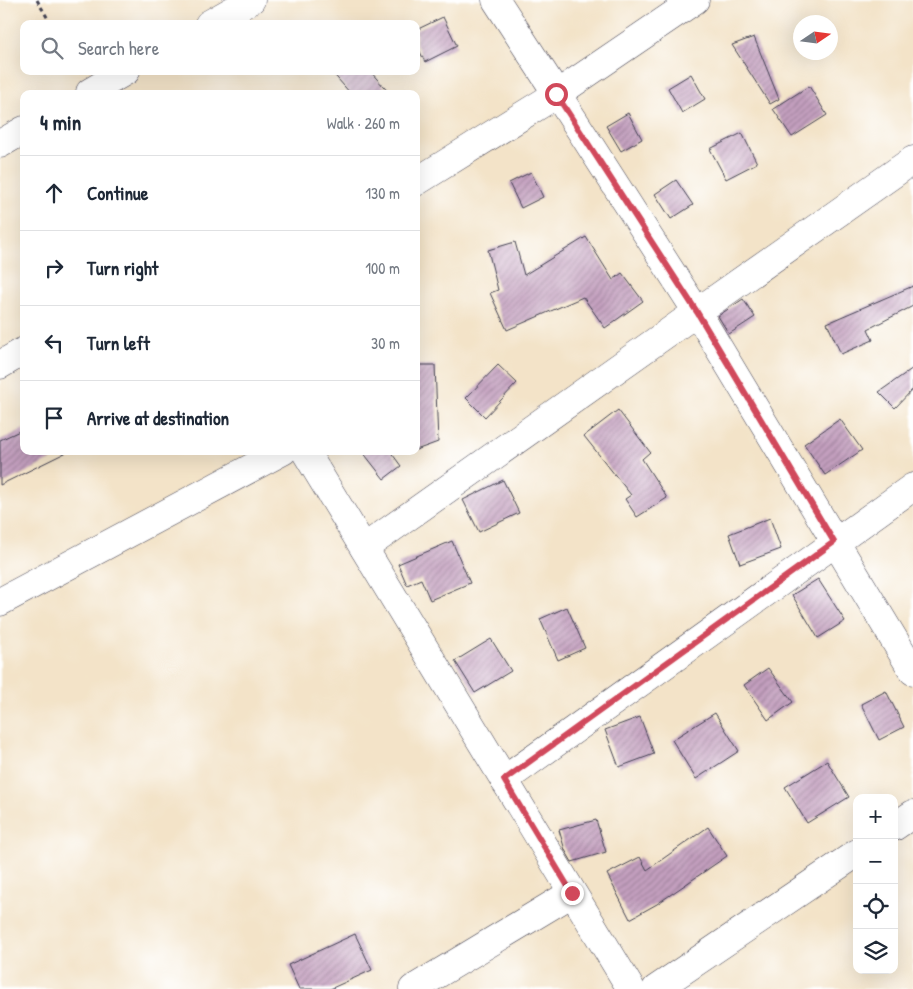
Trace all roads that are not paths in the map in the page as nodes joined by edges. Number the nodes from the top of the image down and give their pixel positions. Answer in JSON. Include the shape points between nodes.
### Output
{"nodes":[{"id":1,"x":251,"y":0,"type":"edge"},
{"id":2,"x":496,"y":0,"type":"edge"},
{"id":3,"x":695,"y":0,"type":"edge"},
{"id":4,"x":216,"y":20,"type":"edge"},
{"id":5,"x":119,"y":75,"type":"edge"},
{"id":6,"x":94,"y":90,"type":"edge"},
{"id":7,"x":556,"y":94,"type":"junction"},
{"id":8,"x":20,"y":132,"type":"edge"},
{"id":9,"x":0,"y":144,"type":"edge"},
{"id":10,"x":913,"y":160,"type":"edge"},
{"id":11,"x":420,"y":179,"type":"edge"},
{"id":12,"x":697,"y":312,"type":"junction"},
{"id":13,"x":20,"y":353,"type":"edge"},
{"id":14,"x":0,"y":365,"type":"edge"},
{"id":15,"x":276,"y":455,"type":"edge"},
{"id":16,"x":307,"y":455,"type":"edge"},
{"id":17,"x":913,"y":487,"type":"edge"},
{"id":18,"x":834,"y":542,"type":"junction"},
{"id":19,"x":364,"y":548,"type":"junction"},
{"id":20,"x":0,"y":602,"type":"edge"},
{"id":21,"x":913,"y":671,"type":"edge"},
{"id":22,"x":504,"y":780,"type":"junction"},
{"id":23,"x":913,"y":814,"type":"edge"},
{"id":24,"x":898,"y":824,"type":"edge"},
{"id":25,"x":853,"y":856,"type":"edge"},
{"id":26,"x":572,"y":893,"type":"junction"},
{"id":27,"x":413,"y":989,"type":"edge"},
{"id":28,"x":631,"y":989,"type":"edge"},
{"id":29,"x":656,"y":989,"type":"edge"}],
"edges":[{"from":1,"to":4,"type":"street"},
{"from":2,"to":7,"type":"street"},
{"from":3,"to":7,"type":"street"},
{"from":5,"to":6,"type":"street"},
{"from":7,"to":11,"type":"street"},
{"from":7,"to":12,"type":"street"},
{"from":8,"to":9,"type":"street"},
{"from":10,"to":12,"type":"street"},
{"from":12,"to":18,"type":"street"},
{"from":12,"to":19,"type":"street"},
{"from":13,"to":14,"type":"street"},
{"from":15,"to":20,"type":"street"},
{"from":16,"to":19,"type":"street"},
{"from":17,"to":18,"type":"street"},
{"from":18,"to":21,"type":"street"},
{"from":18,"to":22,"type":"street"},
{"from":19,"to":22,"type":"street"},
{"from":22,"to":26,"type":"street"},
{"from":23,"to":24,"type":"street"},
{"from":25,"to":29,"type":"street"},
{"from":26,"to":27,"type":"street"},
{"from":26,"to":28,"type":"street"}]}
